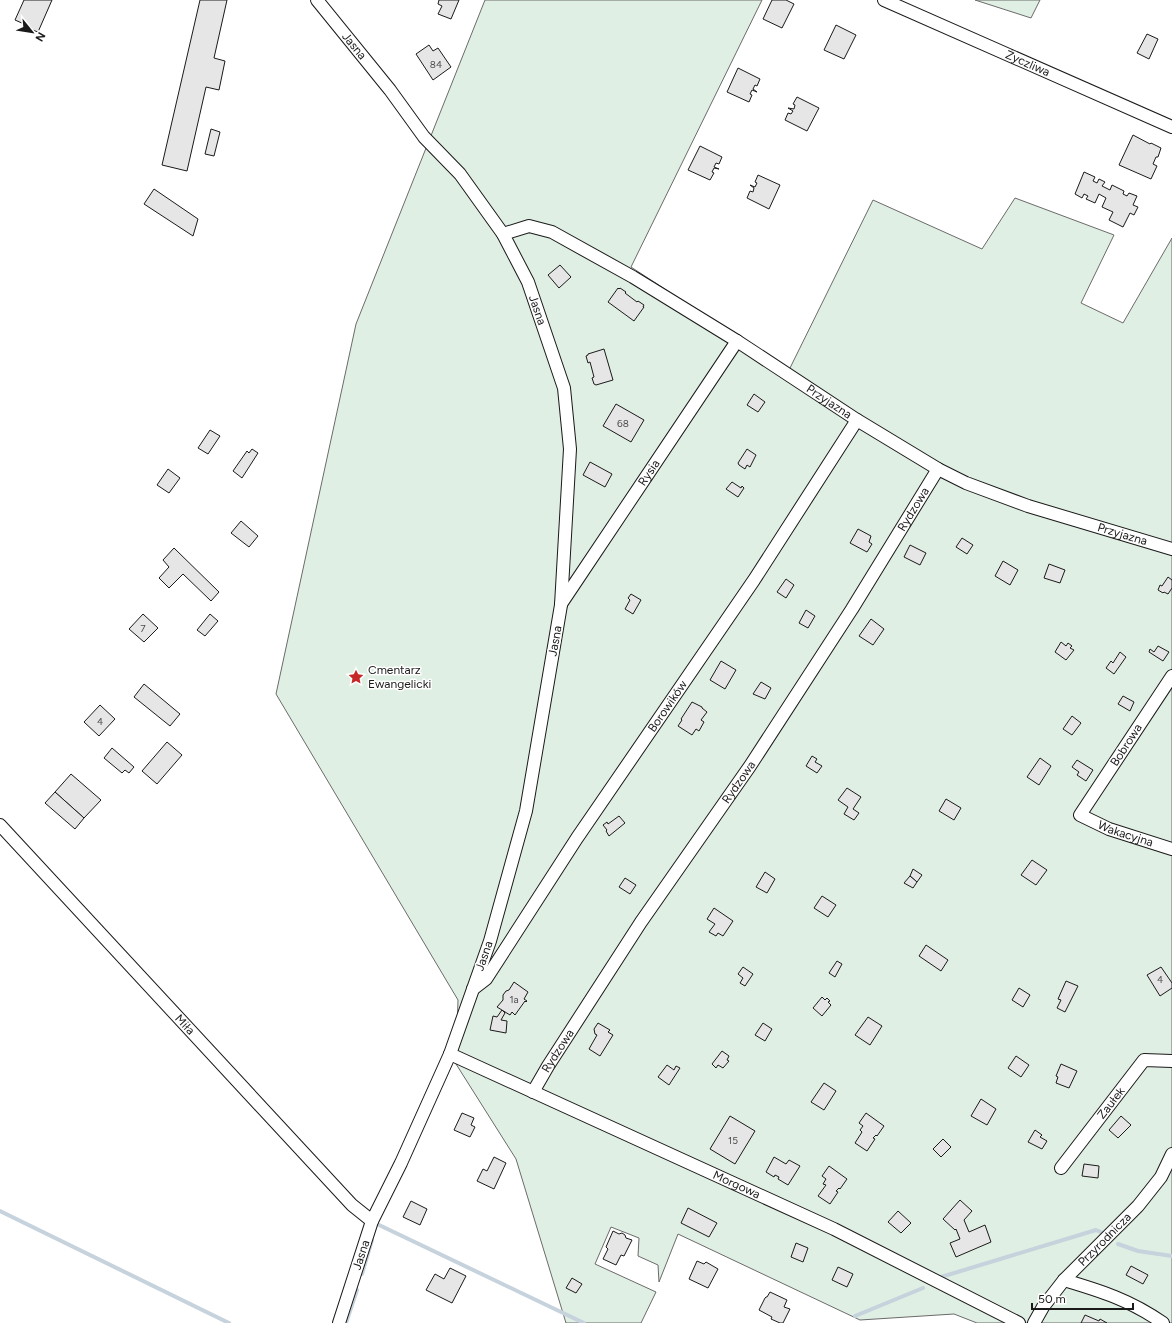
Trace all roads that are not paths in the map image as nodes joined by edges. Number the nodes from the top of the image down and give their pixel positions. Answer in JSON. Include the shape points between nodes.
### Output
{"nodes":[{"id":1,"x":317,"y":0,"type":"edge"},
{"id":2,"x":884,"y":0,"type":"edge"},
{"id":3,"x":1172,"y":127,"type":"edge"},
{"id":4,"x":504,"y":234,"type":"junction"},
{"id":5,"x":737,"y":341,"type":"junction"},
{"id":6,"x":857,"y":420,"type":"junction"},
{"id":7,"x":938,"y":469,"type":"junction"},
{"id":8,"x":1172,"y":549,"type":"edge"},
{"id":9,"x":561,"y":605,"type":"junction"},
{"id":10,"x":1172,"y":676,"type":"edge"},
{"id":11,"x":1080,"y":814,"type":"joint"},
{"id":12,"x":0,"y":825,"type":"edge"},
{"id":13,"x":1172,"y":849,"type":"edge"},
{"id":14,"x":473,"y":989,"type":"junction"},
{"id":15,"x":450,"y":1054,"type":"junction"},
{"id":16,"x":1172,"y":1061,"type":"edge"},
{"id":17,"x":533,"y":1092,"type":"junction"},
{"id":18,"x":1172,"y":1154,"type":"edge"},
{"id":19,"x":1061,"y":1168,"type":"dead end"},
{"id":20,"x":372,"y":1222,"type":"junction"},
{"id":21,"x":1064,"y":1280,"type":"junction"},
{"id":22,"x":339,"y":1323,"type":"edge"},
{"id":23,"x":1019,"y":1323,"type":"edge"},
{"id":24,"x":1034,"y":1323,"type":"edge"},
{"id":25,"x":1163,"y":1323,"type":"edge"}],
"edges":[{"from":1,"to":4,"type":"street","name":"Jasna","via":[[390,90],[424,137],[460,174]]},
{"from":2,"to":3,"type":"street","name":"Życzliwa"},
{"from":4,"to":5,"type":"street","name":"Przyjazna","via":[[529,226],[552,232]]},
{"from":4,"to":9,"type":"street","name":"Jasna","via":[[528,282],[564,388],[570,449]]},
{"from":5,"to":6,"type":"street","name":"Przyjazna"},
{"from":5,"to":9,"type":"street","name":"Rysia"},
{"from":6,"to":7,"type":"street","name":"Przyjazna"},
{"from":6,"to":14,"type":"street","name":"Borowików","via":[[754,580],[577,838],[486,979]]},
{"from":7,"to":8,"type":"street","name":"Przyjazna","via":[[1028,506]]},
{"from":7,"to":17,"type":"street","name":"Rydzowa","via":[[750,766],[641,922]]},
{"from":9,"to":14,"type":"street","name":"Jasna","via":[[526,811],[490,941]]},
{"from":10,"to":11,"type":"street","name":"Bobrowa"},
{"from":11,"to":13,"type":"street","name":"Wakacyjna","via":[[1109,829]]},
{"from":12,"to":20,"type":"street","name":"Miła","via":[[352,1205]]},
{"from":14,"to":15,"type":"street","name":"Jasna"},
{"from":15,"to":17,"type":"street","name":"Morgowa"},
{"from":15,"to":20,"type":"street","name":"Jasna"},
{"from":16,"to":19,"type":"street","name":"Zaułek","via":[[1144,1060]]},
{"from":17,"to":23,"type":"street","name":"Morgowa","via":[[834,1229]]},
{"from":18,"to":21,"type":"street","name":"Przyrodnicza","via":[[1161,1176],[1138,1206]]},
{"from":20,"to":22,"type":"street","name":"Jasna"},
{"from":21,"to":24,"type":"street","name":"Przyrodnicza"},
{"from":21,"to":25,"type":"street","via":[[1126,1301]]}]}
